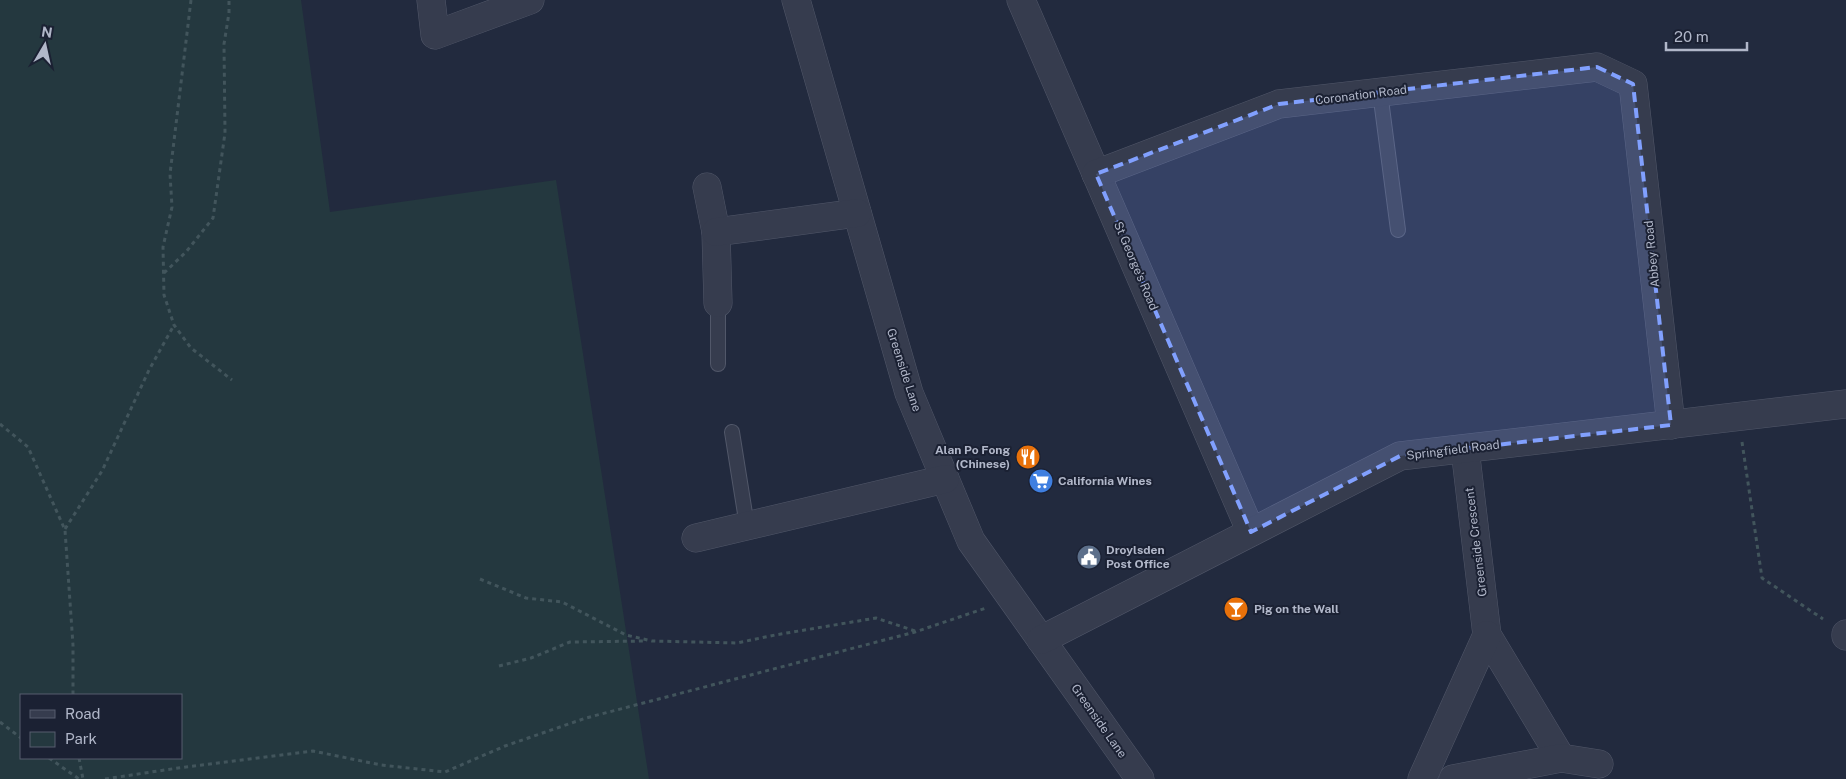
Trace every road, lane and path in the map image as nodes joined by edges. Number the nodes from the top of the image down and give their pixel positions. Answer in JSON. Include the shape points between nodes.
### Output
{"nodes":[{"id":1,"x":191,"y":0,"type":"edge"},
{"id":2,"x":229,"y":0,"type":"edge"},
{"id":3,"x":432,"y":0,"type":"edge"},
{"id":4,"x":530,"y":0,"type":"edge"},
{"id":5,"x":796,"y":0,"type":"edge"},
{"id":6,"x":1021,"y":0,"type":"edge"},
{"id":7,"x":1633,"y":84,"type":"joint"},
{"id":8,"x":1380,"y":92,"type":"junction"},
{"id":9,"x":1096,"y":174,"type":"junction"},
{"id":10,"x":707,"y":187,"type":"dead end"},
{"id":11,"x":857,"y":213,"type":"junction"},
{"id":12,"x":1398,"y":230,"type":"dead end"},
{"id":13,"x":716,"y":232,"type":"junction"},
{"id":14,"x":163,"y":273,"type":"junction"},
{"id":15,"x":718,"y":303,"type":"joint"},
{"id":16,"x":174,"y":325,"type":"junction"},
{"id":17,"x":718,"y":364,"type":"dead end"},
{"id":18,"x":232,"y":380,"type":"dead end"},
{"id":19,"x":1846,"y":404,"type":"edge"},
{"id":20,"x":1739,"y":417,"type":"junction"},
{"id":21,"x":0,"y":424,"type":"edge"},
{"id":22,"x":1671,"y":425,"type":"junction"},
{"id":23,"x":732,"y":432,"type":"dead end"},
{"id":24,"x":1464,"y":449,"type":"junction"},
{"id":25,"x":945,"y":479,"type":"junction"},
{"id":26,"x":746,"y":526,"type":"junction"},
{"id":27,"x":65,"y":530,"type":"junction"},
{"id":28,"x":1252,"y":532,"type":"junction"},
{"id":29,"x":696,"y":538,"type":"dead end"},
{"id":30,"x":480,"y":579,"type":"dead end"},
{"id":31,"x":1012,"y":600,"type":"junction"},
{"id":32,"x":915,"y":632,"type":"junction"},
{"id":33,"x":1487,"y":635,"type":"junction"},
{"id":34,"x":1846,"y":635,"type":"edge"},
{"id":35,"x":1041,"y":640,"type":"junction"},
{"id":36,"x":652,"y":642,"type":"junction"},
{"id":37,"x":499,"y":666,"type":"dead end"},
{"id":38,"x":73,"y":694,"type":"edge"},
{"id":39,"x":0,"y":722,"type":"edge"},
{"id":40,"x":20,"y":737,"type":"edge"},
{"id":41,"x":1561,"y":758,"type":"junction"},
{"id":42,"x":51,"y":759,"type":"edge"},
{"id":43,"x":79,"y":759,"type":"edge"},
{"id":44,"x":1599,"y":764,"type":"dead end"},
{"id":45,"x":79,"y":779,"type":"edge"},
{"id":46,"x":83,"y":779,"type":"edge"},
{"id":47,"x":106,"y":779,"type":"edge"},
{"id":48,"x":1140,"y":779,"type":"edge"},
{"id":49,"x":1422,"y":779,"type":"edge"},
{"id":50,"x":1453,"y":779,"type":"edge"}],
"edges":[{"from":1,"to":14,"type":"path","via":[[170,174],[172,207],[163,247]]},
{"from":2,"to":14,"type":"path","via":[[224,44],[225,133],[213,218],[186,252]]},
{"from":3,"to":4,"type":"street","via":[[435,35]]},
{"from":5,"to":11,"type":"street","name":"Greenside Lane"},
{"from":6,"to":9,"type":"street","name":"St George's Road"},
{"from":7,"to":8,"type":"street","name":"Coronation Road","via":[[1597,67]]},
{"from":7,"to":22,"type":"street","name":"Abbey Road"},
{"from":8,"to":9,"type":"street","name":"Coronation Road","via":[[1279,104]]},
{"from":8,"to":12,"type":"lane"},
{"from":9,"to":28,"type":"street","name":"St George's Road"},
{"from":10,"to":13,"type":"street"},
{"from":11,"to":13,"type":"street"},
{"from":11,"to":25,"type":"street","name":"Greenside Lane","via":[[909,393]]},
{"from":13,"to":15,"type":"street"},
{"from":14,"to":16,"type":"path","via":[[164,295]]},
{"from":15,"to":17,"type":"lane"},
{"from":16,"to":18,"type":"path","via":[[191,348]]},
{"from":16,"to":27,"type":"path","via":[[149,370],[102,471]]},
{"from":19,"to":20,"type":"street","name":"Springfield Road"},
{"from":20,"to":22,"type":"street","name":"Springfield Road"},
{"from":20,"to":34,"type":"path","via":[[1762,578]]},
{"from":21,"to":27,"type":"path","via":[[28,447]]},
{"from":22,"to":24,"type":"street","name":"Springfield Road"},
{"from":23,"to":26,"type":"lane"},
{"from":24,"to":28,"type":"street","name":"Springfield Road","via":[[1400,456]]},
{"from":24,"to":33,"type":"street","name":"Greenside Crescent"},
{"from":25,"to":26,"type":"street"},
{"from":25,"to":31,"type":"street","name":"Greenside Lane","via":[[971,541]]},
{"from":26,"to":29,"type":"street"},
{"from":27,"to":38,"type":"path"},
{"from":28,"to":35,"type":"street","name":"Springfield Road"},
{"from":30,"to":36,"type":"path","via":[[526,598],[562,602],[626,635]]},
{"from":31,"to":32,"type":"path"},
{"from":31,"to":35,"type":"street","name":"Greenside Lane"},
{"from":32,"to":36,"type":"path","via":[[876,618],[737,643]]},
{"from":32,"to":47,"type":"path","via":[[586,718],[505,746],[445,772],[381,765],[313,751]]},
{"from":33,"to":41,"type":"street"},
{"from":33,"to":49,"type":"street"},
{"from":35,"to":48,"type":"street","name":"Greenside Lane"},
{"from":36,"to":37,"type":"path","via":[[570,642],[531,658]]},
{"from":39,"to":40,"type":"path"},
{"from":41,"to":44,"type":"street"},
{"from":41,"to":50,"type":"street"},
{"from":42,"to":45,"type":"path"},
{"from":43,"to":46,"type":"path"}]}
